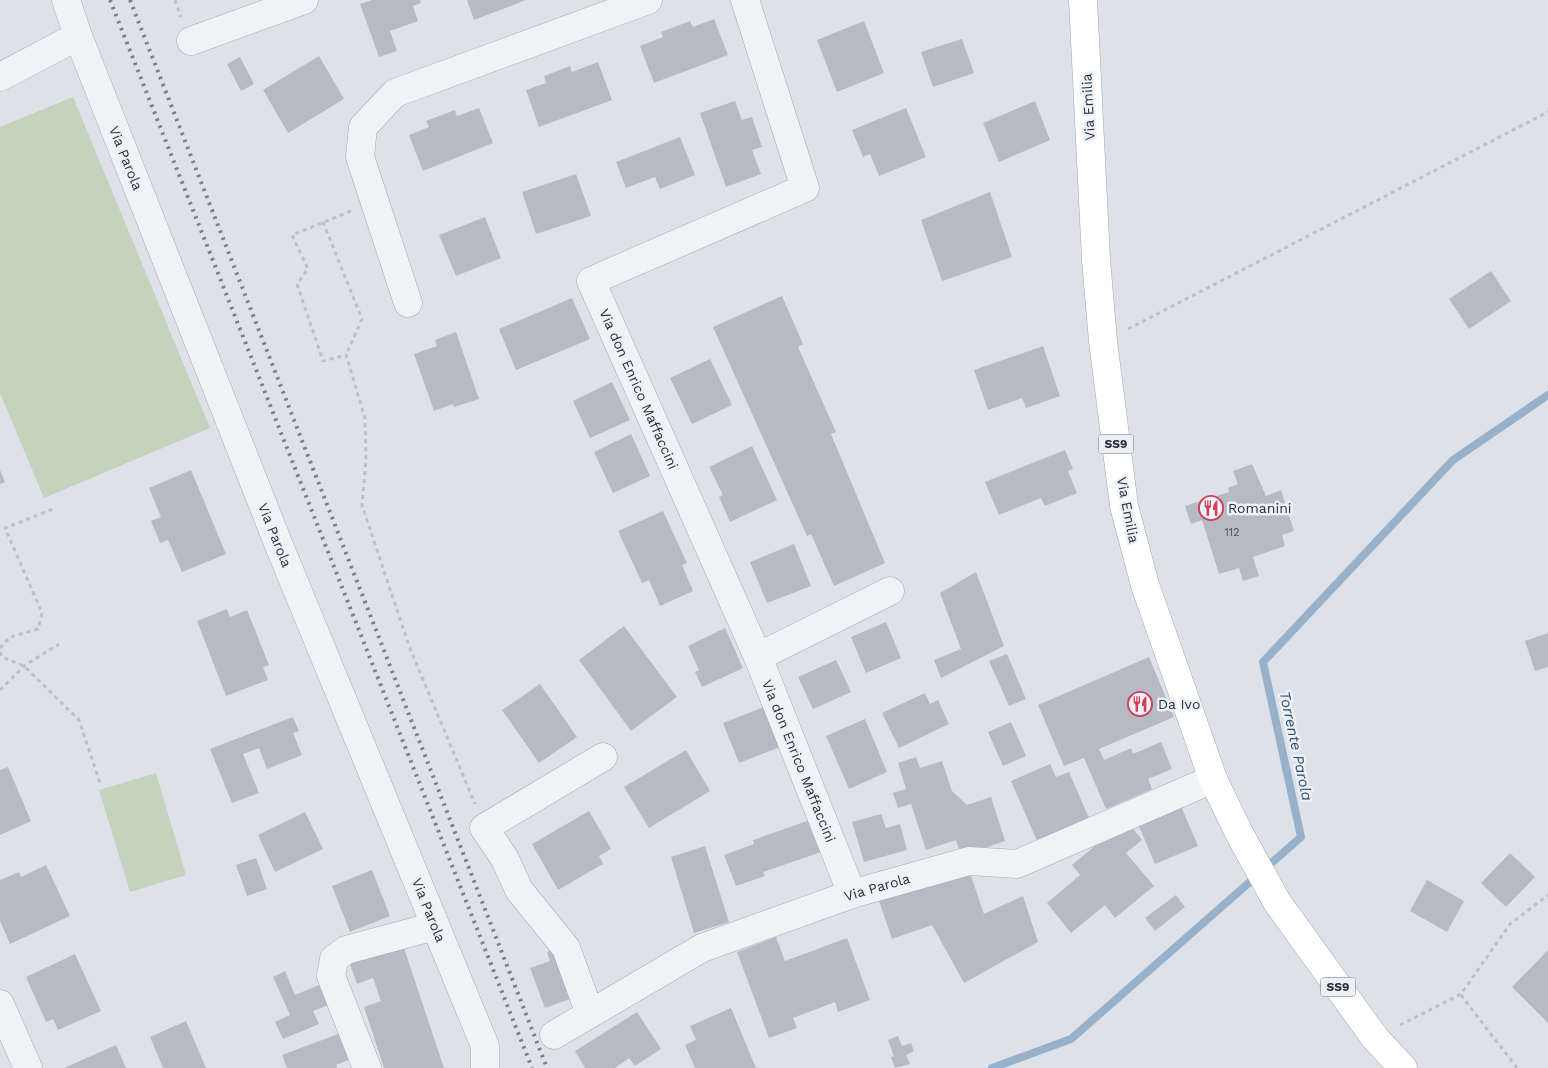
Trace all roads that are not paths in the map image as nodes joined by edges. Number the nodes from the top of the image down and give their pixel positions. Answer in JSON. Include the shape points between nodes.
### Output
{"nodes":[{"id":1,"x":66,"y":0,"type":"edge"},
{"id":2,"x":304,"y":0,"type":"edge"},
{"id":3,"x":648,"y":0,"type":"edge"},
{"id":4,"x":745,"y":0,"type":"edge"},
{"id":5,"x":1083,"y":0,"type":"edge"},
{"id":6,"x":78,"y":36,"type":"junction"},
{"id":7,"x":191,"y":41,"type":"dead end"},
{"id":8,"x":0,"y":77,"type":"edge"},
{"id":9,"x":408,"y":303,"type":"dead end"},
{"id":10,"x":890,"y":591,"type":"dead end"},
{"id":11,"x":758,"y":657,"type":"junction"},
{"id":12,"x":603,"y":757,"type":"dead end"},
{"id":13,"x":1213,"y":779,"type":"junction"},
{"id":14,"x":852,"y":894,"type":"junction"},
{"id":15,"x":435,"y":926,"type":"junction"},
{"id":16,"x":0,"y":1004,"type":"edge"},
{"id":17,"x":590,"y":1014,"type":"junction"},
{"id":18,"x":554,"y":1035,"type":"dead end"},
{"id":19,"x":28,"y":1068,"type":"edge"},
{"id":20,"x":367,"y":1068,"type":"edge"},
{"id":21,"x":485,"y":1068,"type":"edge"},
{"id":22,"x":1402,"y":1068,"type":"edge"}],
"edges":[{"from":1,"to":6,"type":"street","name":"Via Parola"},
{"from":2,"to":7,"type":"street"},
{"from":3,"to":9,"type":"street","via":[[395,93],[363,127],[360,157]]},
{"from":4,"to":11,"type":"street","name":"Via don Enrico Maffaccini","via":[[805,188],[591,281]]},
{"from":5,"to":13,"type":"main road","name":"Via Emilia","number":"SS9","via":[[1096,260],[1124,506],[1145,585]]},
{"from":6,"to":8,"type":"street"},
{"from":6,"to":15,"type":"street","name":"Via Parola","via":[[278,543]]},
{"from":10,"to":11,"type":"street"},
{"from":11,"to":14,"type":"street","name":"Via don Enrico Maffaccini"},
{"from":12,"to":17,"type":"street","via":[[484,828],[505,859],[519,890],[566,948]]},
{"from":13,"to":14,"type":"street","name":"Via Parola","via":[[1017,864],[969,861]]},
{"from":13,"to":22,"type":"main road","name":"Via Emilia","number":"SS9","via":[[1277,902],[1375,1038]]},
{"from":14,"to":17,"type":"street","name":"Via Parola","via":[[702,948]]},
{"from":15,"to":20,"type":"street","via":[[346,950],[334,959],[331,976]]},
{"from":15,"to":21,"type":"street","name":"Via Parola","via":[[485,1046]]},
{"from":16,"to":19,"type":"street"},
{"from":17,"to":18,"type":"street","name":"Via Parola"}]}
